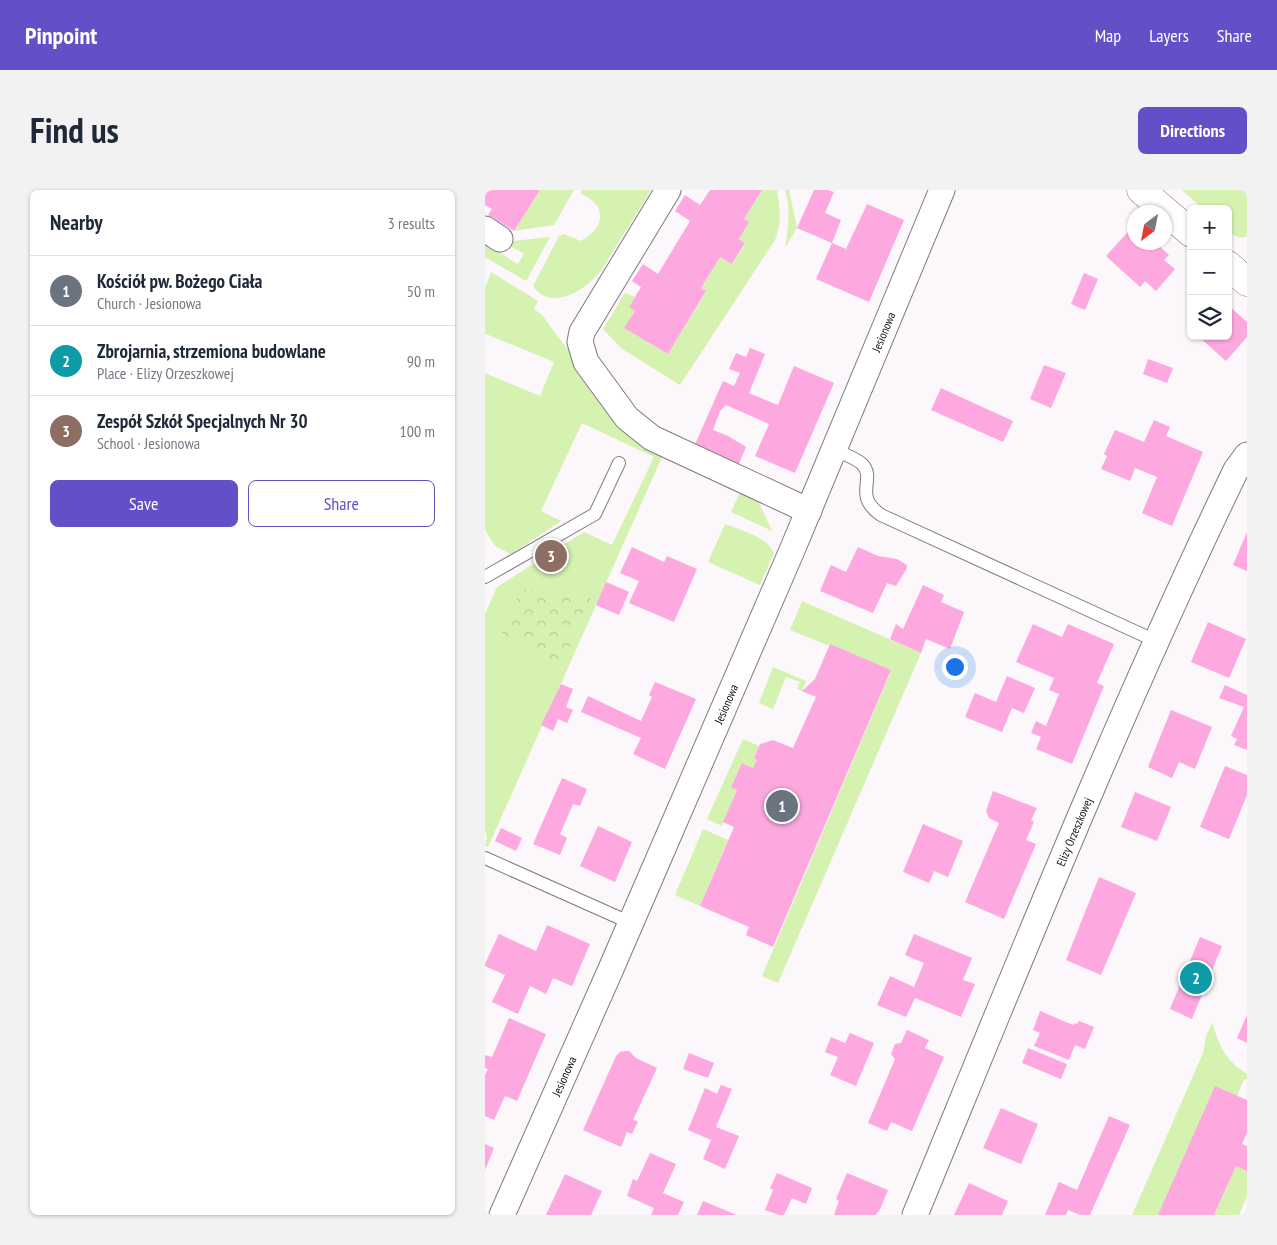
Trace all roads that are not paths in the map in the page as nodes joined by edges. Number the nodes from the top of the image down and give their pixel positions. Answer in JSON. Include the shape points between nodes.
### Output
{"nodes":[{"id":1,"x":668,"y":190,"type":"edge"},
{"id":2,"x":942,"y":190,"type":"edge"},
{"id":3,"x":1141,"y":190,"type":"edge"},
{"id":4,"x":1187,"y":230,"type":"edge"},
{"id":5,"x":835,"y":450,"type":"junction"},
{"id":6,"x":1247,"y":455,"type":"edge"},
{"id":7,"x":619,"y":463,"type":"dead end"},
{"id":8,"x":809,"y":511,"type":"junction"},
{"id":9,"x":485,"y":578,"type":"edge"},
{"id":10,"x":1156,"y":641,"type":"junction"},
{"id":11,"x":485,"y":858,"type":"edge"},
{"id":12,"x":631,"y":923,"type":"junction"},
{"id":13,"x":502,"y":1215,"type":"edge"},
{"id":14,"x":915,"y":1215,"type":"edge"}],
"edges":[{"from":1,"to":8,"type":"street","via":[[582,332],[580,342],[587,362],[627,418],[651,438]]},
{"from":2,"to":5,"type":"street","name":"Jesionowa"},
{"from":3,"to":4,"type":"street"},
{"from":5,"to":8,"type":"street","name":"Jesionowa"},
{"from":5,"to":10,"type":"lane","via":[[861,462],[866,469],[867,502],[881,515]]},
{"from":6,"to":10,"type":"street","name":"Elizy Orzeszkowej","via":[[1232,479]]},
{"from":7,"to":9,"type":"lane","via":[[595,514]]},
{"from":8,"to":12,"type":"street","name":"Jesionowa"},
{"from":10,"to":14,"type":"street","name":"Elizy Orzeszkowej"},
{"from":11,"to":12,"type":"lane"},
{"from":12,"to":13,"type":"street","name":"Jesionowa"}]}
